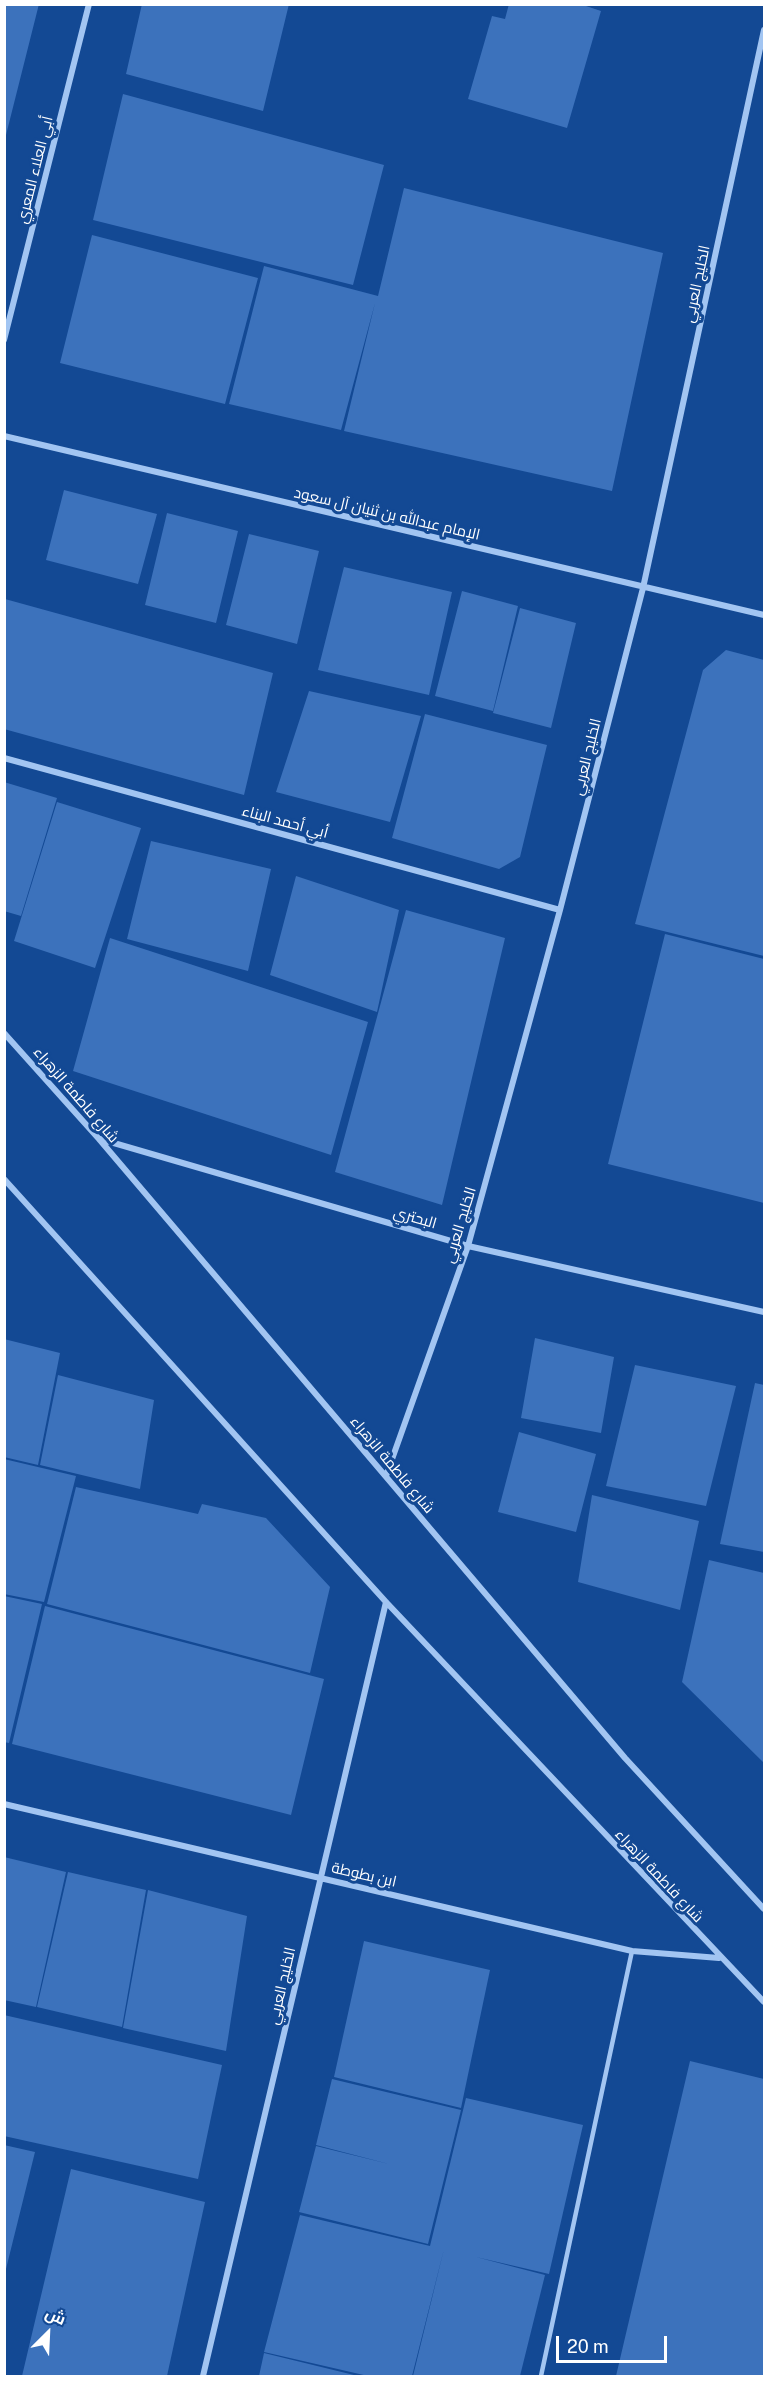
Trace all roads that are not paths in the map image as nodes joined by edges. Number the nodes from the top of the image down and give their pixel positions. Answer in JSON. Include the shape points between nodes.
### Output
{"nodes":[{"id":1,"x":89,"y":4,"type":"edge"},
{"id":2,"x":765,"y":30,"type":"edge"},
{"id":3,"x":4,"y":340,"type":"edge"},
{"id":4,"x":4,"y":436,"type":"edge"},
{"id":5,"x":643,"y":588,"type":"junction"},
{"id":6,"x":765,"y":615,"type":"edge"},
{"id":7,"x":4,"y":758,"type":"edge"},
{"id":8,"x":560,"y":910,"type":"junction"},
{"id":9,"x":4,"y":1033,"type":"edge"},
{"id":10,"x":99,"y":1139,"type":"junction"},
{"id":11,"x":4,"y":1179,"type":"edge"},
{"id":12,"x":468,"y":1246,"type":"junction"},
{"id":13,"x":765,"y":1312,"type":"edge"},
{"id":14,"x":386,"y":1476,"type":"junction"},
{"id":15,"x":386,"y":1602,"type":"junction"},
{"id":16,"x":4,"y":1804,"type":"edge"},
{"id":17,"x":320,"y":1877,"type":"junction"},
{"id":18,"x":765,"y":1909,"type":"edge"},
{"id":19,"x":632,"y":1951,"type":"junction"},
{"id":20,"x":720,"y":1958,"type":"junction"},
{"id":21,"x":765,"y":2002,"type":"edge"},
{"id":22,"x":203,"y":2376,"type":"edge"},
{"id":23,"x":541,"y":2376,"type":"edge"}],
"edges":[{"from":1,"to":3,"type":"street","name":"أبي العلاء المعري"},
{"from":2,"to":5,"type":"street","name":"الخليج العربي"},
{"from":4,"to":5,"type":"street","name":"الإمام عبدالله بن ثنيان آل سعود"},
{"from":5,"to":6,"type":"street","name":"الإمام عبدالله بن ثنيان آل سعود"},
{"from":5,"to":8,"type":"street","name":"الخليج العربي"},
{"from":7,"to":8,"type":"street","name":"أبي أحمد البناء"},
{"from":8,"to":12,"type":"street","name":"الخليج العربي"},
{"from":9,"to":10,"type":"street","name":"شارع فاطمة الزهراء"},
{"from":10,"to":12,"type":"street","name":"البحتري"},
{"from":10,"to":14,"type":"street","name":"شارع فاطمة الزهراء"},
{"from":11,"to":15,"type":"street","name":"شارع فاطمة الزهراء"},
{"from":12,"to":13,"type":"street","name":"البحتري"},
{"from":12,"to":14,"type":"street","name":"الخليج العربي"},
{"from":14,"to":18,"type":"street","name":"شارع فاطمة الزهراء","via":[[625,1758]]},
{"from":15,"to":17,"type":"street","name":"الخليج العربي"},
{"from":15,"to":20,"type":"street","name":"شارع فاطمة الزهراء"},
{"from":16,"to":17,"type":"street","name":"ابن بطوطة"},
{"from":17,"to":19,"type":"street","name":"ابن بطوطة"},
{"from":17,"to":22,"type":"street","name":"الخليج العربي"},
{"from":19,"to":20,"type":"street","name":"ابن بطوطة"},
{"from":19,"to":23,"type":"lane"},
{"from":20,"to":21,"type":"street","name":"شارع فاطمة الزهراء"}]}
